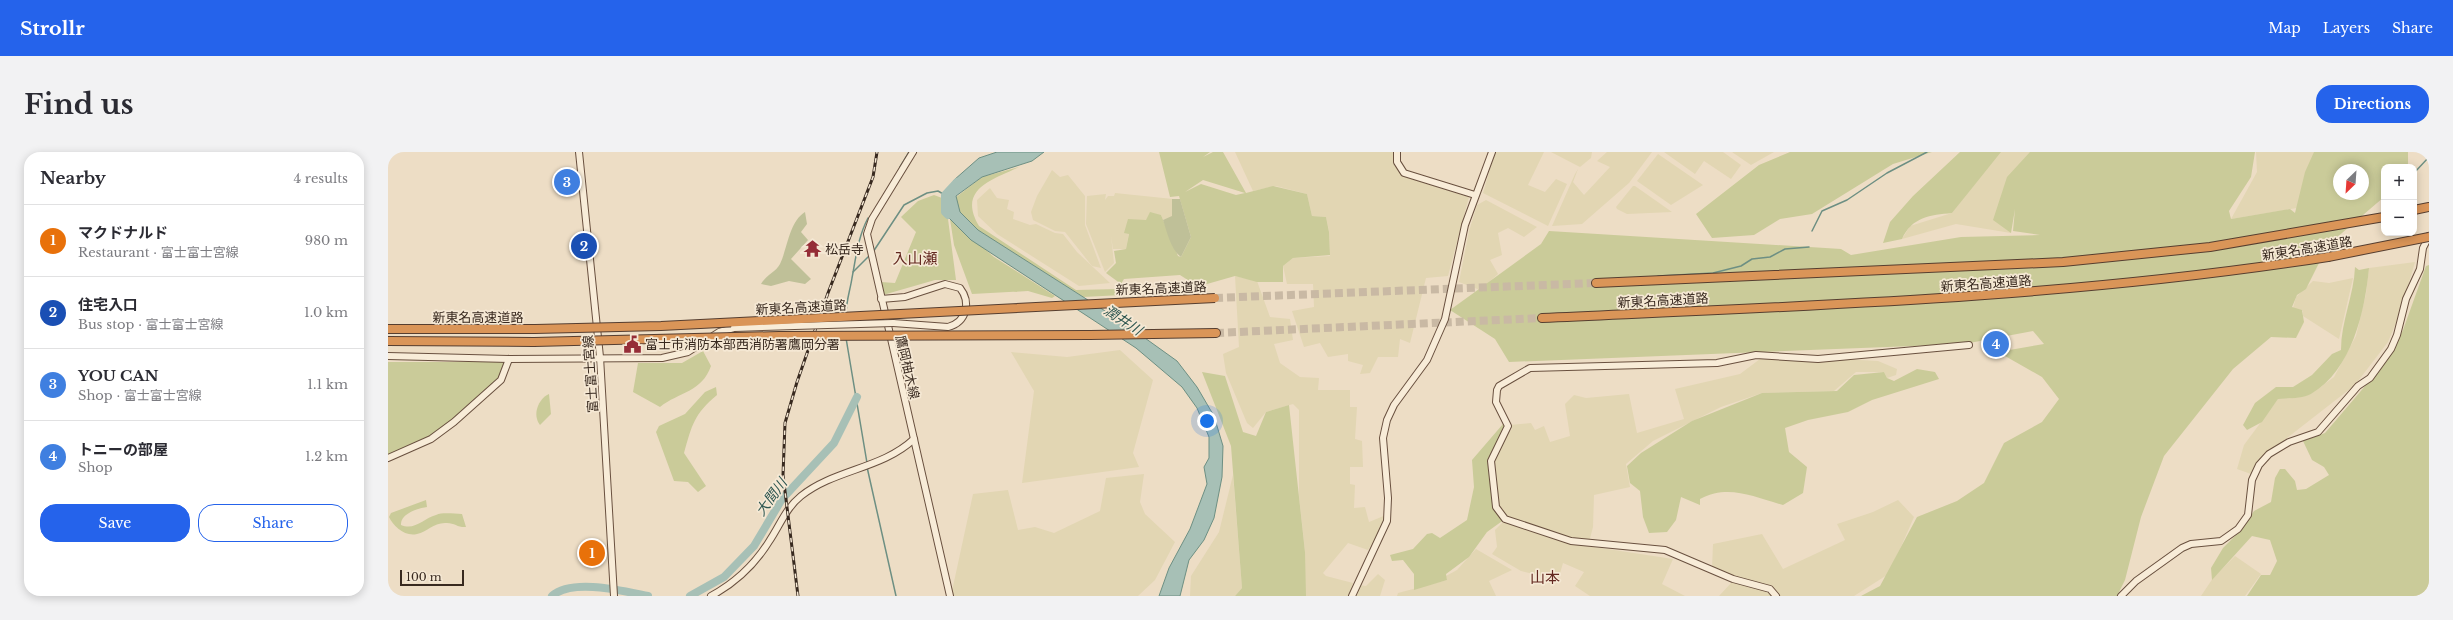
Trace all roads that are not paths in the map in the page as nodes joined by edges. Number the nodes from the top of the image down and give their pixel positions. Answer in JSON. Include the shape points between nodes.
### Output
{"nodes":[{"id":1,"x":579,"y":152,"type":"edge"},
{"id":2,"x":913,"y":152,"type":"edge"},
{"id":3,"x":1397,"y":152,"type":"edge"},
{"id":4,"x":1492,"y":152,"type":"edge"},
{"id":5,"x":1475,"y":195,"type":"junction"},
{"id":6,"x":2429,"y":207,"type":"edge"},
{"id":7,"x":2417,"y":209,"type":"edge"},
{"id":8,"x":2381,"y":218,"type":"edge"},
{"id":9,"x":2429,"y":236,"type":"edge"},
{"id":10,"x":1596,"y":283,"type":"tunnel mouth"},
{"id":11,"x":881,"y":298,"type":"junction"},
{"id":12,"x":1215,"y":298,"type":"tunnel mouth"},
{"id":13,"x":1542,"y":318,"type":"tunnel mouth"},
{"id":14,"x":388,"y":329,"type":"edge"},
{"id":15,"x":1216,"y":333,"type":"tunnel mouth"},
{"id":16,"x":388,"y":341,"type":"edge"},
{"id":17,"x":1968,"y":345,"type":"dead end"},
{"id":18,"x":388,"y":356,"type":"edge"},
{"id":19,"x":600,"y":357,"type":"junction"},
{"id":20,"x":509,"y":359,"type":"junction"},
{"id":21,"x":914,"y":439,"type":"junction"},
{"id":22,"x":388,"y":458,"type":"edge"},
{"id":23,"x":614,"y":595,"type":"edge"},
{"id":24,"x":711,"y":596,"type":"edge"},
{"id":25,"x":950,"y":596,"type":"edge"},
{"id":26,"x":1352,"y":596,"type":"edge"},
{"id":27,"x":1776,"y":596,"type":"edge"},
{"id":28,"x":2121,"y":596,"type":"edge"}],
"edges":[{"from":1,"to":19,"type":"street","name":"富士富士宮線"},
{"from":2,"to":11,"type":"street","name":"鷹岡柚木線","via":[[880,204],[868,230],[868,245]]},
{"from":3,"to":5,"type":"street","via":[[1397,162],[1404,173]]},
{"from":4,"to":5,"type":"street"},
{"from":5,"to":26,"type":"street","via":[[1465,226],[1445,319],[1427,360],[1394,405],[1387,420],[1383,442],[1388,498],[1387,520]]},
{"from":6,"to":7,"type":"highway"},
{"from":8,"to":10,"type":"highway","name":"新東名高速道路","via":[[2210,247],[2063,262],[1910,271]]},
{"from":9,"to":13,"type":"highway","name":"新東名高速道路","bridge":true,"via":[[2328,257],[2210,275],[2064,290],[1866,303]]},
{"from":9,"to":28,"type":"street","via":[[2423,248],[2420,269],[2406,298],[2397,335],[2391,349],[2370,378],[2358,386],[2318,432],[2289,442],[2269,454],[2259,465],[2252,480],[2248,515],[2238,529],[2221,541],[2191,544],[2182,548],[2136,581]]},
{"from":11,"to":19,"type":"street","bridge":true,"via":[[906,297],[945,284],[960,288],[967,300],[965,314],[955,325],[948,327],[894,323],[734,328],[719,332],[688,352],[675,356]]},
{"from":11,"to":21,"type":"street","name":"鷹岡柚木線"},
{"from":12,"to":14,"type":"highway","name":"新東名高速道路","bridge":true,"via":[[661,326]]},
{"from":15,"to":16,"type":"highway","name":"新東名高速道路","bridge":true,"via":[[771,336],[534,342]]},
{"from":17,"to":27,"type":"street","via":[[1818,359],[1756,356],[1717,363],[1530,368],[1500,386],[1496,402],[1508,426],[1491,461],[1496,507],[1505,519],[1571,541],[1665,550],[1733,579],[1770,589]]},
{"from":18,"to":20,"type":"street"},
{"from":19,"to":20,"type":"street"},
{"from":19,"to":23,"type":"street","name":"富士富士宮線"},
{"from":20,"to":22,"type":"street","via":[[501,380],[454,422],[431,439]]},
{"from":21,"to":24,"type":"street","via":[[890,457],[821,483],[799,497],[784,514],[770,542],[752,563],[730,585]]},
{"from":21,"to":25,"type":"street","name":"鷹岡柚木線"}]}
